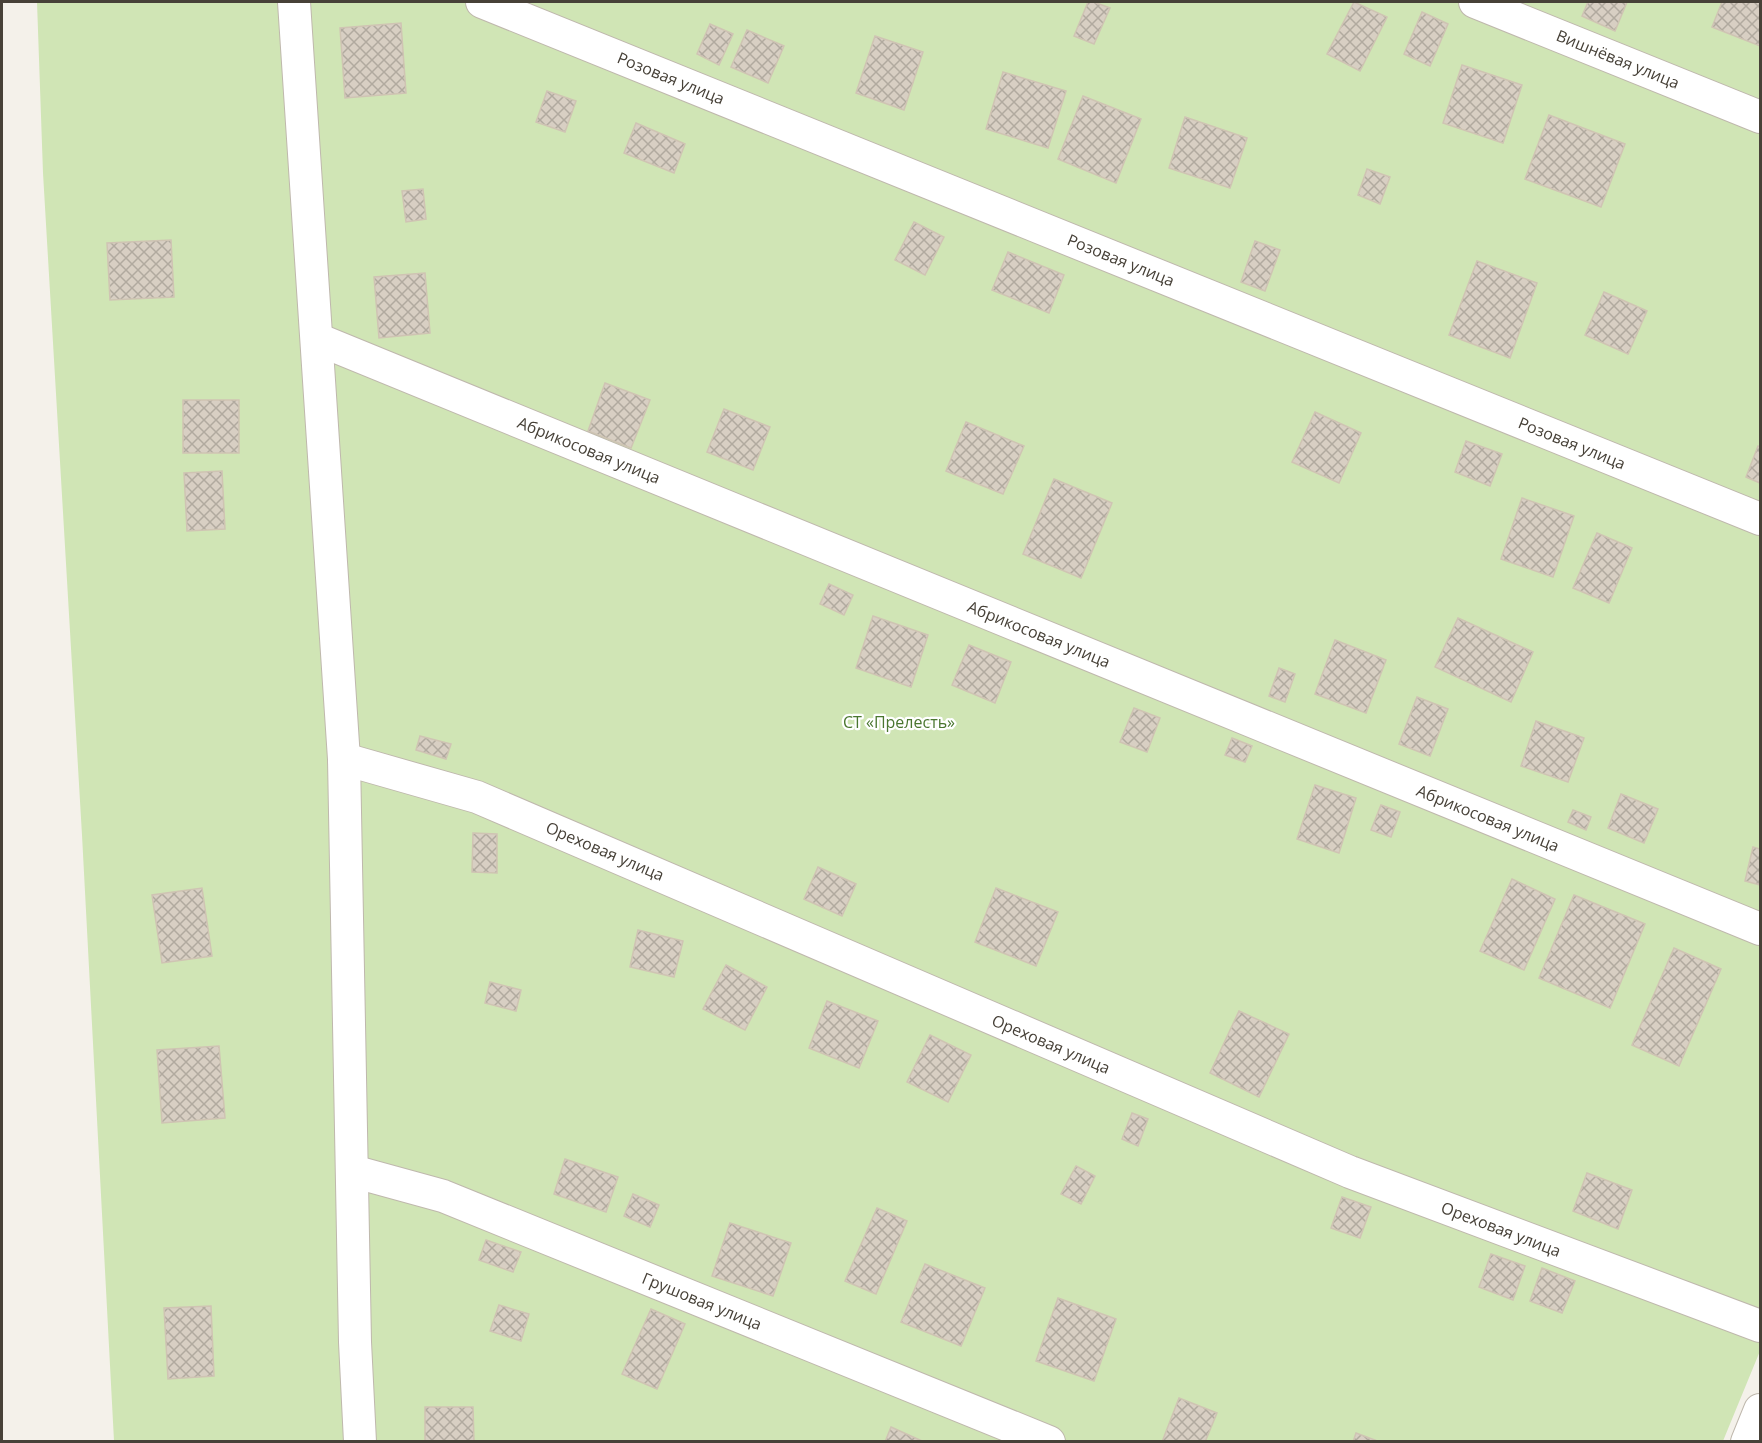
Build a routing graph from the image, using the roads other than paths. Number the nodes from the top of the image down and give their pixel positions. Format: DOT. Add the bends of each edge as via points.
graph roads {
  1 [pos="294,2"];
  2 [pos="482,2"];
  3 [pos="1475,2"];
  4 [pos="1761,117"];
  5 [pos="317,339"];
  6 [pos="1761,519"];
  7 [pos="344,759"];
  8 [pos="1761,929"];
  9 [pos="352,1172"];
  10 [pos="1761,1326"];
  11 [pos="1761,1410"];
  12 [pos="360,1442"];
  13 [pos="1049,1442"];
  14 [pos="1748,1442"];
  1 -- 5 [label="street"];
  2 -- 6 [label="street, Розовая улица"];
  3 -- 4 [label="street, Вишнёвая улица"];
  5 -- 7 [label="street"];
  5 -- 8 [label="street, Абрикосовая улица"];
  7 -- 9 [label="street"];
  7 -- 10 [label="street, Ореховая улица" via="477,797 1350,1172"];
  9 -- 12 [label="street"];
  9 -- 13 [label="street, Грушовая улица" via="443,1196"];
  11 -- 14 [label="street"];
}
